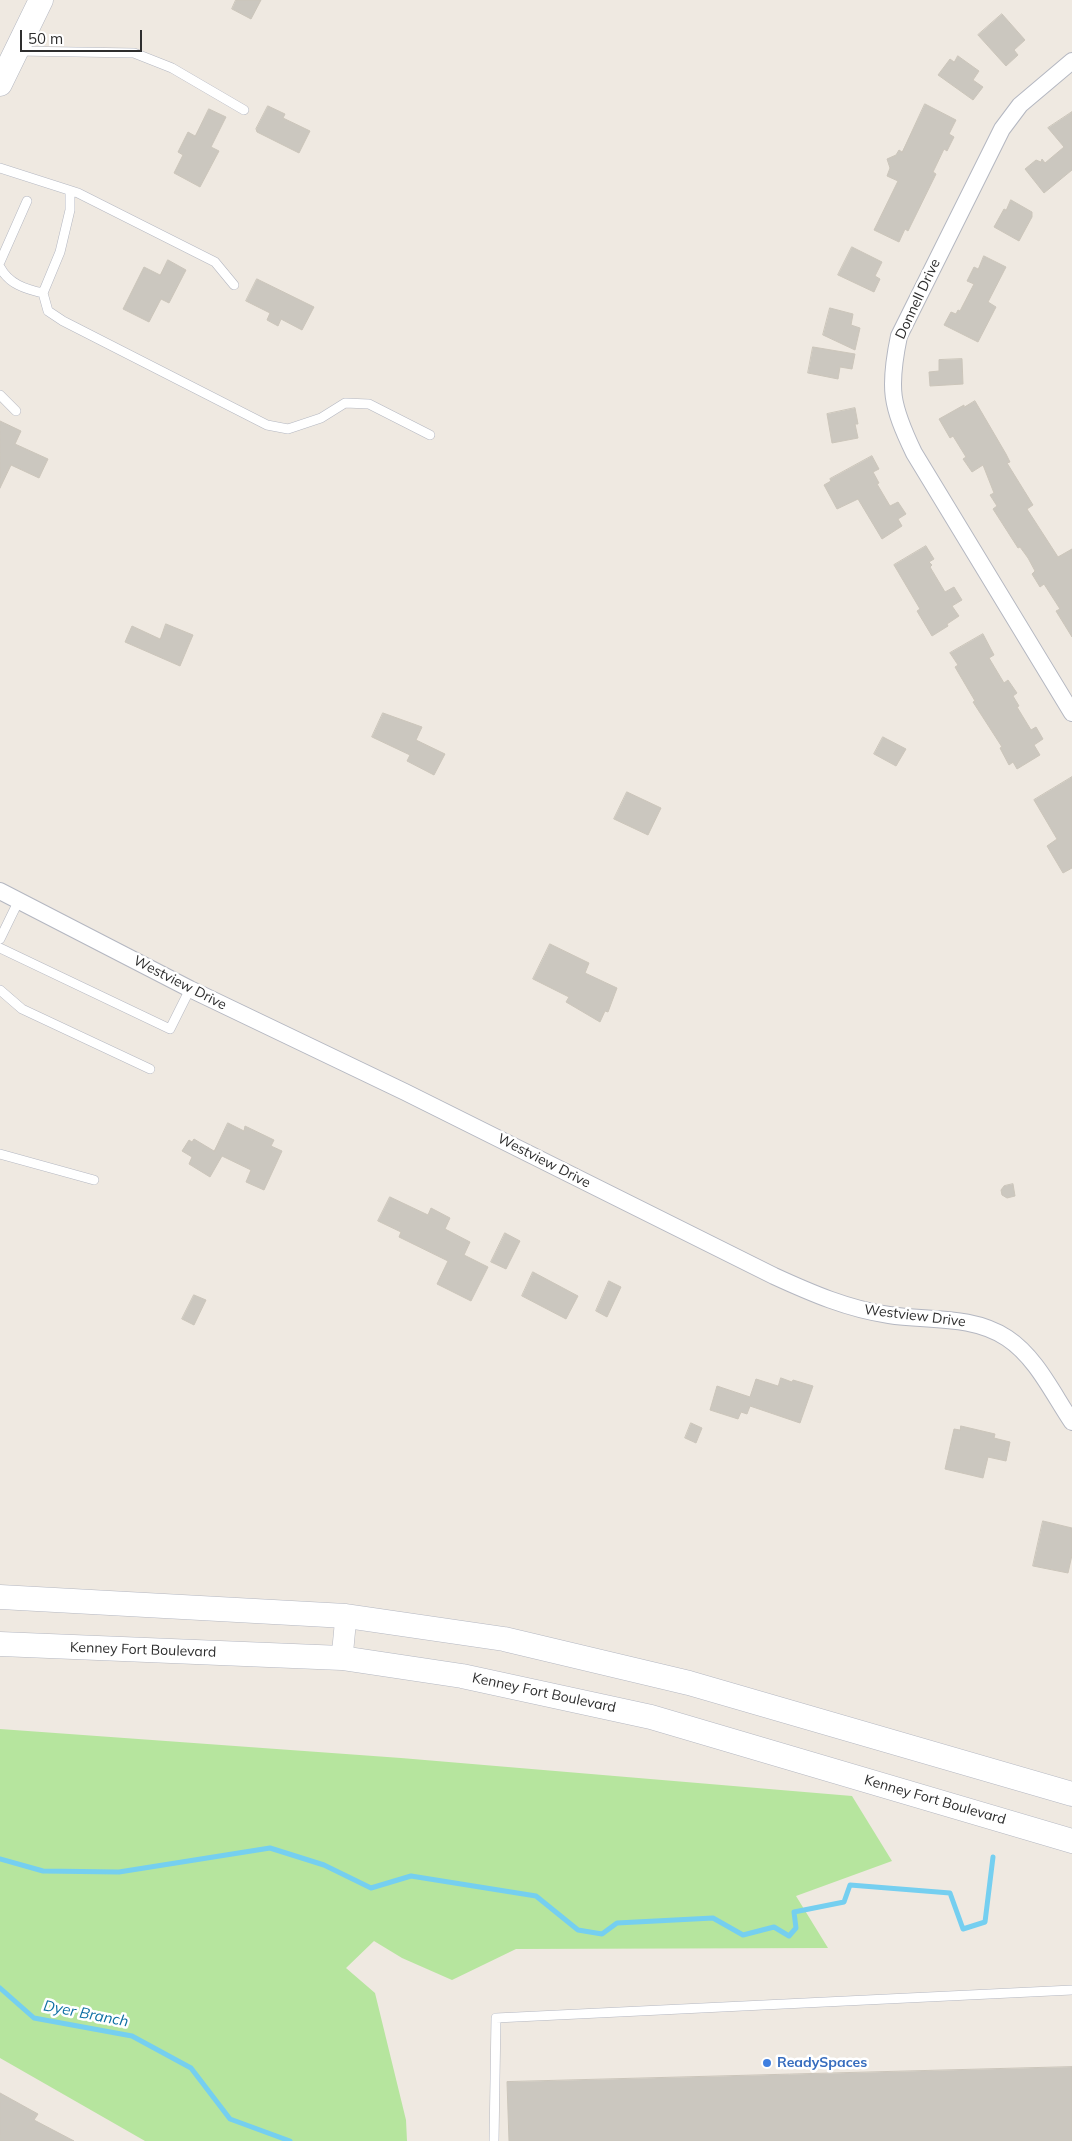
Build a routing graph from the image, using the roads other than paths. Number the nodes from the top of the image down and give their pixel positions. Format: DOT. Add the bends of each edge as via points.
graph roads {
  1 [pos="41,0"];
  2 [pos="16,51"];
  3 [pos="1072,61"];
  4 [pos="0,84"];
  5 [pos="244,110"];
  6 [pos="0,168"];
  7 [pos="70,191"];
  8 [pos="27,201"];
  9 [pos="0,262"];
  10 [pos="0,267"];
  11 [pos="234,285"];
  12 [pos="43,293"];
  13 [pos="0,395"];
  14 [pos="16,411"];
  15 [pos="430,435"];
  16 [pos="1072,713"];
  17 [pos="0,891"];
  18 [pos="19,900"];
  19 [pos="0,939"];
  20 [pos="0,948"];
  21 [pos="190,989"];
  22 [pos="0,990"];
  23 [pos="150,1069"];
  24 [pos="0,1154"];
  25 [pos="94,1180"];
  26 [pos="1072,1422"];
  27 [pos="0,1597"];
  28 [pos="346,1616"];
  29 [pos="0,1644"];
  30 [pos="342,1658"];
  31 [pos="1072,1794"];
  32 [pos="1072,1840"];
  33 [pos="1072,1990"];
  34 [pos="494,2141"];
  1 -- 2 [label="main road"];
  2 -- 4 [label="main road"];
  2 -- 5 [label="lane" via="134,54 172,68"];
  3 -- 16 [label="street, Donnell Drive" via="1020,105 1002,129 899,336 892,368 892,396 914,454"];
  6 -- 7 [label="lane"];
  7 -- 11 [label="lane" via="216,262"];
  7 -- 12 [label="lane" via="70,210 60,252"];
  8 -- 9 [label="lane"];
  10 -- 12 [label="lane" via="5,276 24,288"];
  12 -- 15 [label="lane" via="48,310 63,321 267,425 288,429 321,418 345,403 370,404"];
  13 -- 14 [label="lane"];
  17 -- 18 [label="street, Westview Drive"];
  18 -- 19 [label="lane"];
  18 -- 21 [label="street, Westview Drive"];
  20 -- 21 [label="lane" via="170,1029"];
  21 -- 26 [label="street, Westview Drive" via="819,1296 890,1315 962,1322 994,1330 1008,1338 1034,1364"];
  22 -- 23 [label="lane" via="22,1009"];
  24 -- 25 [label="lane"];
  27 -- 28 [label="main road"];
  28 -- 30 [label="street"];
  28 -- 31 [label="main road" via="504,1639 689,1683"];
  29 -- 30 [label="main road, Kenney Fort Boulevard"];
  30 -- 32 [label="main road, Kenney Fort Boulevard" via="462,1676 651,1717"];
  33 -- 34 [label="lane" via="496,2018"];
}
